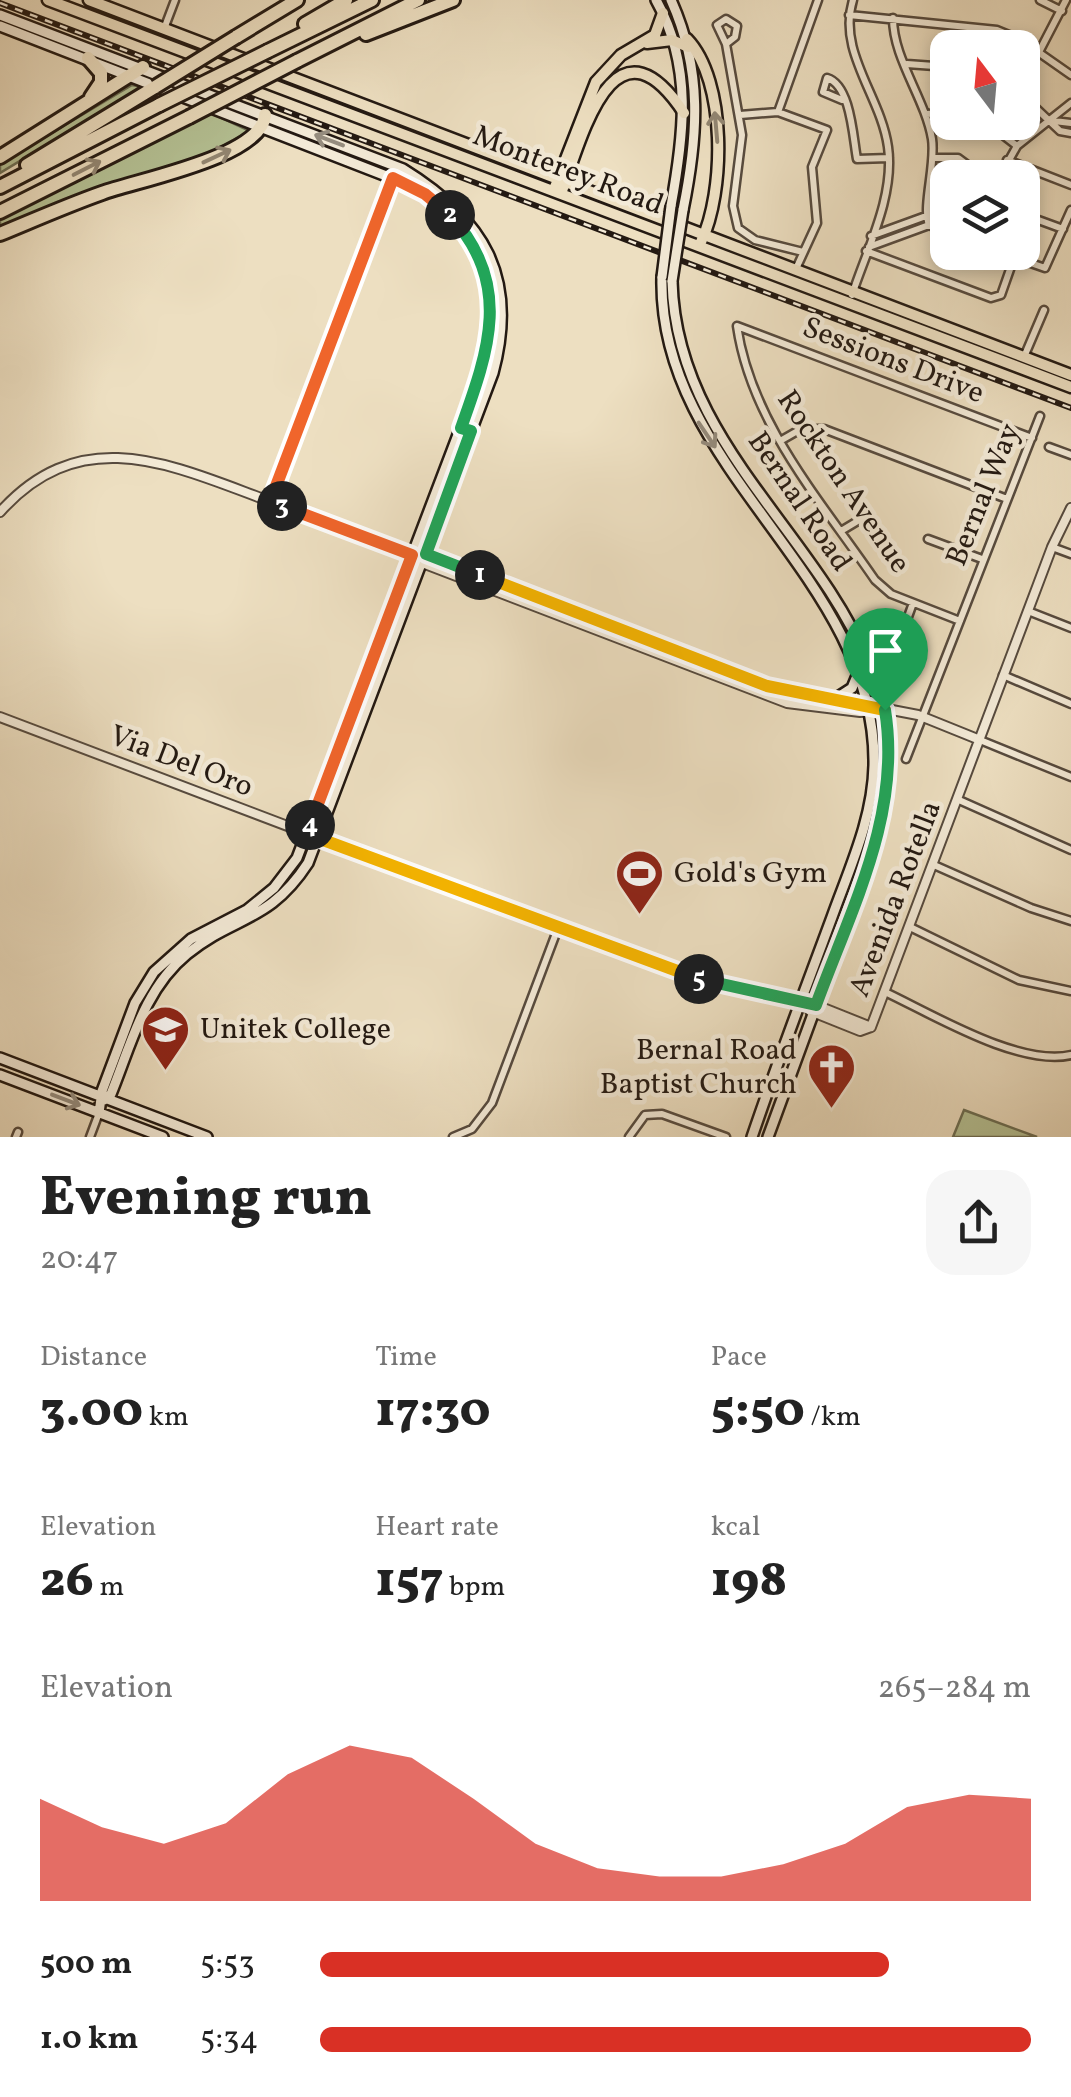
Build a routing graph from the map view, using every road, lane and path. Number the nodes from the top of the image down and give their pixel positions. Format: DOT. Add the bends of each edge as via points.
graph roads {
  1 [pos="48,0"];
  2 [pos="89,0"];
  3 [pos="175,0"];
  4 [pos="297,0"];
  5 [pos="346,0"];
  6 [pos="372,0"];
  7 [pos="418,0"];
  8 [pos="453,0"];
  9 [pos="656,0"];
  10 [pos="672,0"];
  11 [pos="818,0"];
  12 [pos="854,0"];
  13 [pos="1040,0"];
  14 [pos="1066,0"];
  15 [pos="1062,11"];
  16 [pos="663,13"];
  17 [pos="0,15"];
  18 [pos="849,15"];
  19 [pos="893,18"];
  20 [pos="0,26"];
  21 [pos="992,30"];
  22 [pos="163,31"];
  23 [pos="298,35"];
  24 [pos="672,40"];
  25 [pos="330,44"];
  26 [pos="688,44"];
  27 [pos="726,44"];
  28 [pos="642,45"];
  29 [pos="1040,50"];
  30 [pos="1040,53"];
  31 [pos="88,58"];
  32 [pos="907,64"];
  33 [pos="930,66"];
  34 [pos="142,68"];
  35 [pos="1071,75"];
  36 [pos="131,77"];
  37 [pos="842,100"];
  38 [pos="1071,103"];
  39 [pos="77,109"];
  40 [pos="1040,109"];
  41 [pos="778,112"];
  42 [pos="684,114"];
  43 [pos="926,114"];
  44 [pos="930,114"];
  45 [pos="740,115"];
  46 [pos="265,121"];
  47 [pos="1054,121"];
  48 [pos="1071,123"];
  49 [pos="1071,133"];
  50 [pos="1009,140"];
  51 [pos="1017,146"];
  52 [pos="0,157"];
  53 [pos="889,158"];
  54 [pos="934,158"];
  55 [pos="961,160"];
  56 [pos="1007,160"];
  57 [pos="569,161"];
  58 [pos="536,173"];
  59 [pos="1040,173"];
  60 [pos="21,176"];
  61 [pos="393,178"];
  62 [pos="418,179"];
  63 [pos="1071,185"];
  64 [pos="0,187"];
  65 [pos="559,188"];
  66 [pos="584,192"];
  67 [pos="1071,210"];
  68 [pos="0,212"];
  69 [pos="927,217"];
  70 [pos="930,219"];
  71 [pos="710,220"];
  72 [pos="1040,221"];
  73 [pos="1064,230"];
  74 [pos="0,234"];
  75 [pos="871,236"];
  76 [pos="701,243"];
  77 [pos="726,246"];
  78 [pos="867,249"];
  79 [pos="802,252"];
  80 [pos="1040,266"];
  81 [pos="1010,270"];
  82 [pos="795,272"];
  83 [pos="667,279"];
  84 [pos="850,299"];
  85 [pos="1044,310"];
  86 [pos="737,326"];
  87 [pos="1023,358"];
  88 [pos="1071,375"];
  89 [pos="1071,387"];
  90 [pos="1040,416"];
  91 [pos="466,429"];
  92 [pos="1032,438"];
  93 [pos="780,441"];
  94 [pos="1049,447"];
  95 [pos="1071,455"];
  96 [pos="1007,499"];
  97 [pos="270,502"];
  98 [pos="1071,508"];
  99 [pos="0,512"];
  100 [pos="861,519"];
  101 [pos="842,532"];
  102 [pos="928,539"];
  103 [pos="1052,547"];
  104 [pos="426,554"];
  105 [pos="1071,554"];
  106 [pos="412,555"];
  107 [pos="982,560"];
  108 [pos="422,566"];
  109 [pos="913,603"];
  110 [pos="1028,611"];
  111 [pos="960,620"];
  112 [pos="905,625"];
  113 [pos="1071,628"];
  114 [pos="709,663"];
  115 [pos="859,670"];
  116 [pos="702,672"];
  117 [pos="1004,675"];
  118 [pos="362,692"];
  119 [pos="834,699"];
  120 [pos="371,700"];
  121 [pos="1071,704"];
  122 [pos="869,708"];
  123 [pos="885,710"];
  124 [pos="0,717"];
  125 [pos="924,717"];
  126 [pos="980,740"];
  127 [pos="906,760"];
  128 [pos="1071,777"];
  129 [pos="958,800"];
  130 [pos="307,834"];
  131 [pos="319,838"];
  132 [pos="858,850"];
  133 [pos="1071,850"];
  134 [pos="934,865"];
  135 [pos="866,871"];
  136 [pos="1071,921"];
  137 [pos="910,927"];
  138 [pos="558,928"];
  139 [pos="1071,990"];
  140 [pos="885,992"];
  141 [pos="800,1003"];
  142 [pos="814,1009"];
  143 [pos="871,1027"];
  144 [pos="1071,1055"];
  145 [pos="0,1058"];
  146 [pos="0,1075"];
  147 [pos="112,1080"];
  148 [pos="77,1090"];
  149 [pos="104,1100"];
  150 [pos="128,1110"];
  151 [pos="99,1112"];
  152 [pos="90,1137"];
  153 [pos="163,1137"];
  154 [pos="207,1137"];
  155 [pos="453,1137"];
  156 [pos="629,1137"];
  157 [pos="726,1137"];
  158 [pos="752,1137"];
  159 [pos="768,1137"];
  1 -- 65 [label="main road, Monterey Road"];
  2 -- 22 [label="main road, Monterey Road"];
  3 -- 22 [label="street"];
  4 -- 60 [label="highway, bridge" via="27,164"];
  5 -- 23 [label="highway"];
  6 -- 23 [label="highway"];
  7 -- 25 [label="highway"];
  8 -- 25 [label="highway"];
  9 -- 16 [label="main road, Bernal Road"];
  10 -- 26 [label="main road, Bernal Road"];
  11 -- 41 [label="street"];
  12 -- 18 [label="street"];
  13 -- 15 [label="street"];
  14 -- 15 [label="street"];
  15 -- 29 [label="street"];
  16 -- 24 [label="main road, Bernal Road"];
  16 -- 28 [label="main road" via="658,31"];
  17 -- 34 [label="main road"];
  18 -- 19 [label="street"];
  18 -- 53 [label="street" via="849,36"];
  19 -- 21 [label="street"];
  19 -- 32 [label="street"];
  20 -- 31 [label="main road"];
  22 -- 58 [label="main road, Monterey Road"];
  23 -- 60 [label="highway, bridge"];
  24 -- 26 [label="main road"];
  24 -- 28 [label="main road"];
  24 -- 42 [label="main road, Bernal Road"];
  68 -- 25 [label="highway, one-way, bridge"];
  71 -- 26 [label="main road, one-way" via="715,116 706,75"];
  26 -- 83 [label="main road, Bernal Road, bridge" via="697,136"];
  27 -- 45 [label="street"];
  28 -- 57 [label="main road" via="614,61 596,82"];
  30 -- 35 [label="street"];
  31 -- 36 [label="main road"];
  31 -- 39 [label="highway" via="101,82"];
  32 -- 33 [label="street"];
  32 -- 43 [label="street"];
  34 -- 36 [label="highway"];
  34 -- 46 [label="main road"];
  36 -- 39 [label="highway"];
  36 -- 46 [label="main road"];
  37 -- 53 [label="street" via="857,159"];
  38 -- 47 [label="street"];
  39 -- 52 [label="highway"];
  40 -- 47 [label="street"];
  41 -- 45 [label="street"];
  41 -- 79 [label="street" via="827,130 812,168 818,223"];
  42 -- 57 [label="main road" via="654,78 617,78 600,92"];
  42 -- 83 [label="main road, Bernal Road, bridge"];
  43 -- 44 [label="street"];
  43 -- 54 [label="street"];
  45 -- 79 [label="street" via="733,206 738,228"];
  46 -- 61 [label="main road"];
  62 -- 46 [label="main road, one-way"];
  74 -- 46 [label="highway, one-way" via="204,162"];
  47 -- 48 [label="street"];
  47 -- 49 [label="street"];
  47 -- 51 [label="street"];
  50 -- 51 [label="street"];
  51 -- 56 [label="street"];
  53 -- 75 [label="street"];
  54 -- 55 [label="street"];
  54 -- 69 [label="street"];
  57 -- 58 [label="main road"];
  57 -- 65 [label="main road"];
  57 -- 66 [label="main road"];
  58 -- 65 [label="main road, Monterey Road"];
  59 -- 63 [label="street"];
  60 -- 64 [label="highway"];
  61 -- 62 [label="main road"];
  61 -- 91 [label="main road" via="425,194 458,224 486,282 490,336"];
  61 -- 97 [label="street"];
  62 -- 91 [label="main road" via="456,205 471,225 499,290 499,349"];
  65 -- 66 [label="main road, Monterey Road"];
  65 -- 76 [label="main road, Monterey Road"];
  66 -- 76 [label="main road, Monterey Road"];
  67 -- 73 [label="street"];
  69 -- 70 [label="street"];
  69 -- 75 [label="street"];
  69 -- 78 [label="street"];
  71 -- 76 [label="main road"];
  71 -- 77 [label="main road"];
  72 -- 73 [label="street"];
  73 -- 80 [label="street" via="1045,268"];
  75 -- 78 [label="street"];
  76 -- 77 [label="main road, Monterey Road"];
  76 -- 84 [label="main road, Monterey Road"];
  77 -- 82 [label="main road, Monterey Road"];
  78 -- 81 [label="street" via="994,298"];
  78 -- 84 [label="street"];
  79 -- 82 [label="street"];
  82 -- 84 [label="main road, Monterey Road"];
  83 -- 115 [label="main road, Bernal Road, one-way" via="665,335 688,403 835,622"];
  83 -- 123 [label="main road, Bernal Road" via="696,391 857,632"];
  84 -- 87 [label="main road, Monterey Road"];
  84 -- 89 [label="main road, Monterey Road"];
  85 -- 87 [label="street"];
  86 -- 92 [label="street, Sessions Drive"];
  86 -- 93 [label="street, Rockton Avenue" via="750,383"];
  87 -- 88 [label="main road, Monterey Road"];
  90 -- 92 [label="street, Bernal Way"];
  91 -- 104 [label="main road"];
  91 -- 106 [label="main road"];
  92 -- 96 [label="street, Bernal Way"];
  93 -- 96 [label="street" via="801,429 824,429"];
  93 -- 101 [label="street, Rockton Avenue"];
  94 -- 95 [label="street"];
  96 -- 107 [label="street, Bernal Way"];
  97 -- 99 [label="street" via="164,462 114,456 58,470"];
  97 -- 106 [label="street"];
  98 -- 103 [label="street, Avenida Rotella"];
  100 -- 101 [label="street"];
  101 -- 109 [label="street, Rockton Avenue" via="882,588"];
  102 -- 107 [label="street"];
  103 -- 105 [label="street"];
  103 -- 110 [label="street, Avenida Rotella"];
  104 -- 106 [label="street"];
  104 -- 108 [label="main road"];
  104 -- 114 [label="street"];
  106 -- 108 [label="street"];
  106 -- 118 [label="main road"];
  107 -- 111 [label="street, Bernal Way"];
  108 -- 116 [label="street"];
  108 -- 120 [label="main road"];
  109 -- 111 [label="street, Rockton Avenue"];
  109 -- 112 [label="street"];
  110 -- 113 [label="street"];
  110 -- 117 [label="street, Avenida Rotella"];
  111 -- 125 [label="street, Bernal Way"];
  114 -- 116 [label="street"];
  114 -- 119 [label="street" via="790,693"];
  115 -- 119 [label="main road" via="852,688"];
  115 -- 122 [label="main road, Bernal Road"];
  116 -- 122 [label="street" via="787,703"];
  117 -- 121 [label="street"];
  117 -- 126 [label="street, Avenida Rotella"];
  118 -- 120 [label="main road"];
  118 -- 130 [label="main road"];
  119 -- 122 [label="street"];
  120 -- 131 [label="main road"];
  122 -- 123 [label="street"];
  122 -- 132 [label="main road, Bernal Road" via="873,784"];
  123 -- 125 [label="street"];
  123 -- 135 [label="main road, Bernal Road" via="887,797"];
  124 -- 130 [label="street, Via Del Oro"];
  125 -- 126 [label="street"];
  125 -- 127 [label="street, Bernal Way"];
  126 -- 128 [label="street"];
  126 -- 129 [label="street, Avenida Rotella"];
  129 -- 133 [label="street"];
  129 -- 134 [label="street, Avenida Rotella"];
  130 -- 131 [label="street, Via Del Oro"];
  130 -- 147 [label="main road" via="274,888 192,938 154,972 135,1004"];
  131 -- 138 [label="street, Via Del Oro"];
  131 -- 147 [label="main road" via="282,897 204,942 162,979"];
  132 -- 135 [label="main road"];
  132 -- 141 [label="main road, Bernal Road"];
  134 -- 136 [label="street"];
  134 -- 137 [label="street, Avenida Rotella"];
  135 -- 142 [label="main road, Bernal Road"];
  137 -- 139 [label="street" via="1019,980"];
  137 -- 140 [label="street, Avenida Rotella"];
  138 -- 141 [label="street, Via Del Oro" via="688,977"];
  138 -- 155 [label="street" via="492,1104 472,1129"];
  140 -- 143 [label="street, Avenida Rotella"];
  140 -- 144 [label="street" via="997,1044"];
  141 -- 142 [label="street, Via Del Oro"];
  141 -- 158 [label="main road, Bernal Road"];
  142 -- 143 [label="street, Via Del Oro"];
  142 -- 159 [label="main road, Bernal Road"];
  145 -- 148 [label="main road"];
  146 -- 151 [label="main road, one-way"];
  147 -- 148 [label="main road"];
  147 -- 149 [label="main road"];
  147 -- 150 [label="main road"];
  148 -- 149 [label="main road"];
  149 -- 150 [label="main road"];
  149 -- 151 [label="main road"];
  150 -- 154 [label="main road"];
  151 -- 152 [label="street"];
  151 -- 153 [label="main road"];
  156 -- 157 [label="street" via="645,1115 662,1114"];
}
